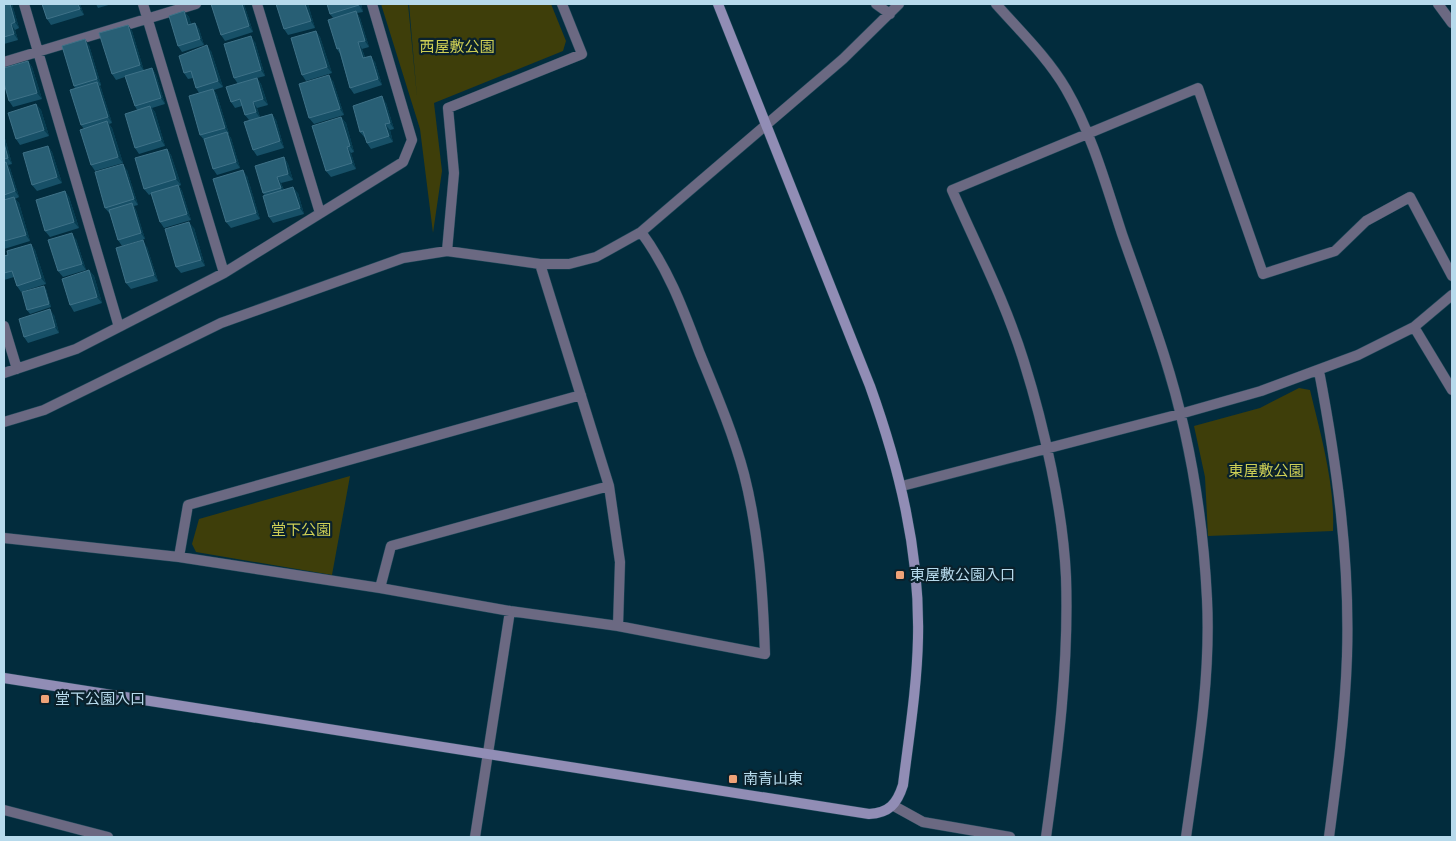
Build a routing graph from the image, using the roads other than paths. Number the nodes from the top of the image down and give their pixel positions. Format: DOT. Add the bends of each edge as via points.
graph roads {
  1 [pos="24,4"];
  2 [pos="143,4"];
  3 [pos="196,4"];
  4 [pos="257,4"];
  5 [pos="372,4"];
  6 [pos="562,4"];
  7 [pos="718,4"];
  8 [pos="876,4"];
  9 [pos="899,4"];
  10 [pos="996,4"];
  11 [pos="1438,4"];
  12 [pos="890,14"];
  13 [pos="147,18"];
  14 [pos="1452,22"];
  15 [pos="38,52"];
  16 [pos="4,62"];
  17 [pos="766,123"];
  18 [pos="1088,133"];
  19 [pos="320,213"];
  20 [pos="641,232"];
  21 [pos="447,250"];
  22 [pos="540,264"];
  23 [pos="224,273"];
  24 [pos="1452,276"];
  25 [pos="1452,295"];
  26 [pos="4,326"];
  27 [pos="118,327"];
  28 [pos="1414,327"];
  29 [pos="16,369"];
  30 [pos="1319,371"];
  31 [pos="4,374"];
  32 [pos="1452,390"];
  33 [pos="581,395"];
  34 [pos="1180,414"];
  35 [pos="4,422"];
  36 [pos="1046,448"];
  37 [pos="610,486"];
  38 [pos="902,486"];
  39 [pos="4,538"];
  40 [pos="179,557"];
  41 [pos="380,588"];
  42 [pos="510,610"];
  43 [pos="618,626"];
  44 [pos="4,678"];
  45 [pos="487,755"];
  46 [pos="894,806"];
  47 [pos="4,810"];
  48 [pos="108,837"];
  49 [pos="475,837"];
  50 [pos="1010,837"];
  51 [pos="1046,837"];
  52 [pos="1186,837"];
  53 [pos="1330,837"];
  1 -- 15 [label="street"];
  2 -- 13 [label="street"];
  3 -- 13 [label="street"];
  4 -- 19 [label="street"];
  5 -- 19 [label="street" via="412,140 403,162"];
  6 -- 21 [label="street" via="582,54 448,108 454,173"];
  7 -- 17 [label="street"];
  8 -- 12 [label="street"];
  9 -- 12 [label="street"];
  10 -- 18 [label="street" via="1066,89"];
  11 -- 14 [label="street"];
  12 -- 17 [label="street" via="843,59"];
  13 -- 15 [label="street"];
  13 -- 23 [label="street"];
  15 -- 16 [label="street"];
  15 -- 27 [label="street"];
  17 -- 20 [label="street"];
  17 -- 38 [label="street" via="870,386"];
  18 -- 24 [label="street" via="1198,88 1263,274 1335,251 1366,221 1410,198"];
  18 -- 34 [label="street" via="1165,357"];
  18 -- 36 [label="street" via="952,190 1024,361"];
  19 -- 23 [label="street"];
  20 -- 22 [label="street" via="596,256 569,264"];
  20 -- 43 [label="street" via="672,281 744,474 761,569 765,654"];
  21 -- 22 [label="street"];
  21 -- 35 [label="street" via="403,258 230,319 44,410"];
  22 -- 33 [label="street"];
  23 -- 27 [label="street"];
  25 -- 28 [label="street"];
  26 -- 29 [label="street"];
  27 -- 29 [label="street" via="76,349"];
  28 -- 30 [label="street"];
  28 -- 32 [label="street"];
  29 -- 31 [label="street"];
  30 -- 34 [label="street"];
  30 -- 53 [label="street" via="1339,488 1347,602 1343,722"];
  33 -- 37 [label="street"];
  33 -- 40 [label="street" via="188,505"];
  34 -- 36 [label="street"];
  34 -- 52 [label="street" via="1193,474 1207,600 1201,732"];
  36 -- 38 [label="street"];
  36 -- 51 [label="street" via="1059,512 1066,576 1061,732"];
  37 -- 41 [label="street" via="391,546"];
  37 -- 43 [label="street" via="620,562"];
  38 -- 46 [label="street" via="917,584 918,638 903,785"];
  39 -- 40 [label="street"];
  40 -- 41 [label="street"];
  41 -- 42 [label="street"];
  42 -- 43 [label="street"];
  42 -- 45 [label="street"];
  44 -- 45 [label="street"];
  45 -- 46 [label="street" via="869,814 882,813"];
  45 -- 49 [label="street"];
  46 -- 50 [label="street" via="923,822"];
  47 -- 48 [label="street"];
}
